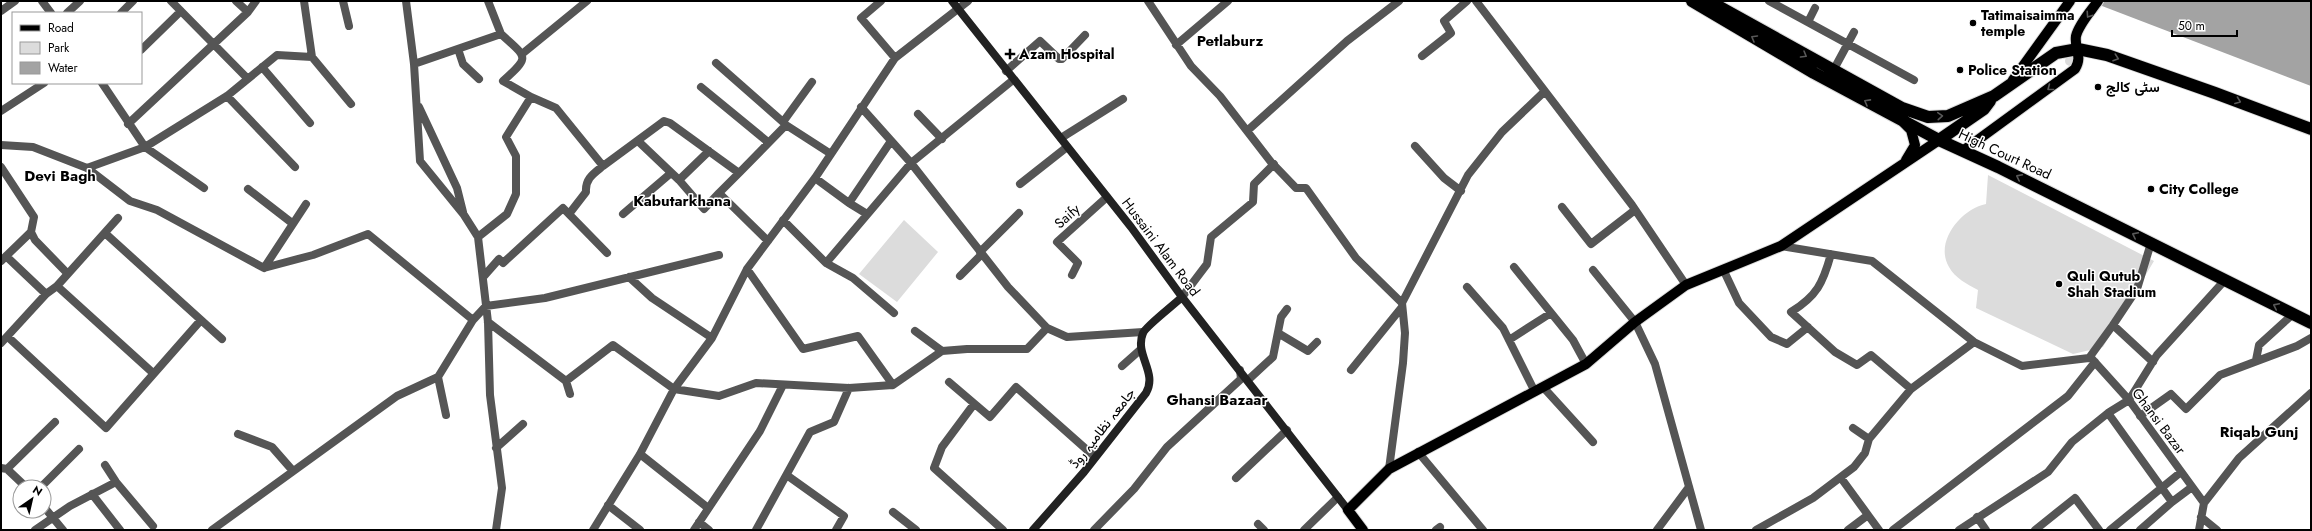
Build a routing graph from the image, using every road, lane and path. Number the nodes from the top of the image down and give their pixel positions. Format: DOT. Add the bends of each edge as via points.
graph roads {
  1 [pos="15,1"];
  2 [pos="42,1"];
  3 [pos="80,1"];
  4 [pos="133,1"];
  5 [pos="236,1"];
  6 [pos="256,1"];
  7 [pos="305,1"];
  8 [pos="343,1"];
  9 [pos="406,1"];
  10 [pos="488,1"];
  11 [pos="587,1"];
  12 [pos="881,1"];
  13 [pos="952,1"];
  14 [pos="968,1"];
  15 [pos="1148,1"];
  16 [pos="1228,1"];
  17 [pos="1399,1"];
  18 [pos="1467,1"];
  19 [pos="1476,1"];
  20 [pos="1692,1"];
  21 [pos="1710,1"];
  22 [pos="1769,1"];
  23 [pos="2070,1"];
  24 [pos="2098,1"];
  25 [pos="177,5"];
  26 [pos="958,8"];
  27 [pos="1815,8"];
  28 [pos="2,10"];
  29 [pos="50,12"];
  30 [pos="68,12"];
  31 [pos="122,12"];
  32 [pos="248,12"];
  33 [pos="1808,22"];
  34 [pos="349,26"];
  35 [pos="1854,32"];
  36 [pos="501,34"];
  37 [pos="1085,35"];
  38 [pos="213,42"];
  39 [pos="1176,44"];
  40 [pos="1848,44"];
  41 [pos="142,49"];
  42 [pos="458,49"];
  43 [pos="2078,49"];
  44 [pos="522,54"];
  45 [pos="1422,56"];
  46 [pos="312,57"];
  47 [pos="895,58"];
  48 [pos="716,63"];
  49 [pos="414,64"];
  50 [pos="262,67"];
  51 [pos="1006,71"];
  52 [pos="1833,71"];
  53 [pos="248,78"];
  54 [pos="479,79"];
  55 [pos="1013,80"];
  56 [pos="1914,80"];
  57 [pos="812,82"];
  58 [pos="42,84"];
  59 [pos="104,84"];
  60 [pos="701,88"];
  61 [pos="1544,92"];
  62 [pos="1999,93"];
  63 [pos="227,96"];
  64 [pos="531,97"];
  65 [pos="1123,99"];
  66 [pos="351,104"];
  67 [pos="417,104"];
  68 [pos="862,107"];
  69 [pos="1,111"];
  70 [pos="918,114"];
  71 [pos="1901,121"];
  72 [pos="310,123"];
  73 [pos="784,123"];
  74 [pos="128,124"];
  75 [pos="2311,129"];
  76 [pos="1247,131"];
  77 [pos="1061,138"];
  78 [pos="942,139"];
  79 [pos="1939,140"];
  80 [pos="638,141"];
  81 [pos="891,141"];
  82 [pos="768,142"];
  83 [pos="1,145"];
  84 [pos="1415,146"];
  85 [pos="145,147"];
  86 [pos="1067,147"];
  87 [pos="1964,150"];
  88 [pos="709,151"];
  89 [pos="831,154"];
  90 [pos="911,163"];
  91 [pos="1274,164"];
  92 [pos="603,166"];
  93 [pos="1901,166"];
  94 [pos="1,167"];
  95 [pos="87,168"];
  96 [pos="295,168"];
  97 [pos="671,173"];
  98 [pos="739,173"];
  99 [pos="815,178"];
  100 [pos="679,180"];
  101 [pos="1020,184"];
  102 [pos="204,188"];
  103 [pos="248,189"];
  104 [pos="1461,191"];
  105 [pos="719,193"];
  106 [pos="1107,197"];
  107 [pos="849,203"];
  108 [pos="306,204"];
  109 [pos="1562,207"];
  110 [pos="1635,210"];
  111 [pos="1019,213"];
  112 [pos="464,214"];
  113 [pos="568,214"];
  114 [pos="623,214"];
  115 [pos="867,214"];
  116 [pos="118,218"];
  117 [pos="783,220"];
  118 [pos="292,223"];
  119 [pos="31,232"];
  120 [pos="106,234"];
  121 [pos="478,237"];
  122 [pos="768,241"];
  123 [pos="2151,243"];
  124 [pos="1781,246"];
  125 [pos="607,253"];
  126 [pos="981,253"];
  127 [pos="1831,254"];
  128 [pos="719,255"];
  129 [pos="3,258"];
  130 [pos="826,263"];
  131 [pos="1514,267"];
  132 [pos="264,268"];
  133 [pos="747,269"];
  134 [pos="1723,269"];
  135 [pos="1593,270"];
  136 [pos="67,273"];
  137 [pos="1072,275"];
  138 [pos="484,276"];
  139 [pos="960,276"];
  140 [pos="629,277"];
  141 [pos="2225,280"];
  142 [pos="1686,285"];
  143 [pos="57,286"];
  144 [pos="1467,287"];
  145 [pos="46,294"];
  146 [pos="1182,297"];
  147 [pos="1402,305"];
  148 [pos="486,306"];
  149 [pos="1287,309"];
  150 [pos="894,313"];
  151 [pos="1551,313"];
  152 [pos="2293,314"];
  153 [pos="200,320"];
  154 [pos="473,320"];
  155 [pos="488,322"];
  156 [pos="1635,322"];
  157 [pos="2311,323"];
  158 [pos="2113,325"];
  159 [pos="1808,327"];
  160 [pos="1047,328"];
  161 [pos="915,331"];
  162 [pos="1143,332"];
  163 [pos="1278,333"];
  164 [pos="8,337"];
  165 [pos="712,338"];
  166 [pos="2311,338"];
  167 [pos="222,340"];
  168 [pos="1509,340"];
  169 [pos="1317,342"];
  170 [pos="1974,342"];
  171 [pos="1,343"];
  172 [pos="1140,350"];
  173 [pos="942,352"];
  174 [pos="2092,360"];
  175 [pos="2256,360"];
  176 [pos="2153,362"];
  177 [pos="1586,364"];
  178 [pos="1122,366"];
  179 [pos="1240,369"];
  180 [pos="1351,370"];
  181 [pos="153,373"];
  182 [pos="438,376"];
  183 [pos="1248,380"];
  184 [pos="566,381"];
  185 [pos="949,382"];
  186 [pos="783,385"];
  187 [pos="893,385"];
  188 [pos="849,388"];
  189 [pos="674,389"];
  190 [pos="1911,389"];
  191 [pos="1539,390"];
  192 [pos="2311,393"];
  193 [pos="570,394"];
  194 [pos="2129,400"];
  195 [pos="974,404"];
  196 [pos="2108,413"];
  197 [pos="446,415"];
  198 [pos="2140,416"];
  199 [pos="55,422"];
  200 [pos="523,424"];
  201 [pos="1853,428"];
  202 [pos="1287,430"];
  203 [pos="238,434"];
  204 [pos="1869,439"];
  205 [pos="1592,442"];
  206 [pos="496,448"];
  207 [pos="79,449"];
  208 [pos="1418,452"];
  209 [pos="640,454"];
  210 [pos="1095,456"];
  211 [pos="106,465"];
  212 [pos="4,468"];
  213 [pos="1389,470"];
  214 [pos="293,471"];
  215 [pos="2181,472"];
  216 [pos="788,476"];
  217 [pos="1236,478"];
  218 [pos="1841,478"];
  219 [pos="17,479"];
  220 [pos="49,479"];
  221 [pos="116,482"];
  222 [pos="2162,486"];
  223 [pos="1689,487"];
  224 [pos="2192,487"];
  225 [pos="92,494"];
  226 [pos="1338,497"];
  227 [pos="2172,502"];
  228 [pos="2204,503"];
  229 [pos="608,505"];
  230 [pos="708,508"];
  231 [pos="1348,510"];
  232 [pos="893,512"];
  233 [pos="1868,515"];
  234 [pos="1977,517"];
  235 [pos="2201,517"];
  236 [pos="52,518"];
  237 [pos="51,519"];
  238 [pos="699,522"];
  239 [pos="153,526"];
  240 [pos="1769,527"];
  241 [pos="1035,529"];
  242 [pos="35,530"];
  243 [pos="63,530"];
  244 [pos="120,530"];
  245 [pos="212,530"];
  246 [pos="496,530"];
  247 [pos="593,530"];
  248 [pos="640,530"];
  249 [pos="694,530"];
  250 [pos="709,530"];
  251 [pos="756,530"];
  252 [pos="836,530"];
  253 [pos="916,530"];
  254 [pos="1003,530"];
  255 [pos="1094,530"];
  256 [pos="1304,530"];
  257 [pos="1363,530"];
  258 [pos="1483,530"];
  259 [pos="1657,530"];
  260 [pos="1701,530"];
  261 [pos="1756,530"];
  262 [pos="1848,530"];
  263 [pos="1879,530"];
  264 [pos="1893,530"];
  265 [pos="1959,530"];
  266 [pos="1986,530"];
  267 [pos="2035,530"];
  268 [pos="2099,530"];
  269 [pos="2110,530"];
  270 [pos="2140,530"];
  271 [pos="2198,530"];
  272 [pos="2217,530"];
  1 -- 28 [label="street"];
  2 -- 29 [label="street"];
  3 -- 30 [label="street"];
  4 -- 31 [label="street"];
  5 -- 32 [label="street"];
  6 -- 32 [label="street"];
  7 -- 46 [label="street"];
  8 -- 34 [label="street"];
  9 -- 49 [label="street"];
  10 -- 36 [label="street"];
  11 -- 44 [label="street"];
  12 -- 47 [label="street" via="861,18"];
  13 -- 26 [label="main road, Hussaini Alam Road"];
  14 -- 26 [label="street"];
  15 -- 39 [label="street"];
  16 -- 39 [label="street"];
  17 -- 76 [label="street" via="1347,41"];
  18 -- 45 [label="street" via="1445,20 1451,33"];
  19 -- 61 [label="street"];
  71 -- 20 [label="highway, High Court Road, one-way"];
  21 -- 52 [label="highway, High Court Road, one-way"];
  22 -- 33 [label="street"];
  23 -- 62 [label="main road" via="2058,20"];
  24 -- 43 [label="main road, one-way" via="2079,28 2076,42"];
  25 -- 38 [label="street"];
  25 -- 41 [label="street"];
  26 -- 47 [label="street"];
  26 -- 51 [label="main road, Hussaini Alam Road"];
  27 -- 33 [label="street"];
  32 -- 38 [label="street"];
  33 -- 40 [label="street"];
  35 -- 40 [label="street"];
  36 -- 42 [label="street"];
  36 -- 44 [label="street"];
  37 -- 51 [label="street" via="1062,59 1040,41"];
  38 -- 53 [label="street"];
  38 -- 74 [label="street"];
  39 -- 76 [label="street" via="1191,66 1220,96"];
  40 -- 52 [label="street"];
  40 -- 56 [label="street"];
  42 -- 49 [label="street"];
  42 -- 54 [label="street" via="463,64"];
  43 -- 62 [label="highway, High Court Road" via="2056,53"];
  43 -- 75 [label="highway, High Court Road, one-way" via="2107,55 2216,92"];
  43 -- 87 [label="main road, one-way" via="2079,63 2075,69"];
  44 -- 64 [label="street" via="522,65 503,81"];
  46 -- 50 [label="street" via="277,55"];
  46 -- 66 [label="street"];
  47 -- 68 [label="street"];
  48 -- 73 [label="street"];
  49 -- 67 [label="street"];
  50 -- 53 [label="street"];
  50 -- 72 [label="street"];
  51 -- 55 [label="main road, Hussaini Alam Road"];
  52 -- 62 [label="highway, High Court Road, one-way" via="1902,108 1928,117 1948,116"];
  53 -- 63 [label="street"];
  55 -- 77 [label="main road, Hussaini Alam Road"];
  55 -- 78 [label="street"];
  57 -- 73 [label="street"];
  58 -- 69 [label="street"];
  59 -- 74 [label="street"];
  60 -- 82 [label="street"];
  61 -- 104 [label="street" via="1502,132 1468,175"];
  61 -- 110 [label="street"];
  62 -- 79 [label="highway" via="1984,109"];
  63 -- 85 [label="street"];
  63 -- 96 [label="street"];
  64 -- 92 [label="street" via="556,108"];
  64 -- 121 [label="street" via="506,137 516,156 516,194 506,214"];
  65 -- 77 [label="street"];
  67 -- 112 [label="street" via="457,188"];
  67 -- 112 [label="street" via="420,161"];
  68 -- 81 [label="street"];
  68 -- 89 [label="street"];
  70 -- 78 [label="street"];
  71 -- 79 [label="highway, High Court Road"];
  71 -- 93 [label="main road" via="1911,130 1915,145"];
  73 -- 82 [label="street"];
  73 -- 89 [label="street"];
  74 -- 85 [label="street"];
  76 -- 91 [label="street"];
  77 -- 86 [label="main road, Hussaini Alam Road"];
  78 -- 90 [label="street"];
  79 -- 87 [label="highway, High Court Road"];
  79 -- 93 [label="main road"];
  80 -- 88 [label="street" via="664,121"];
  80 -- 92 [label="street"];
  80 -- 97 [label="street"];
  81 -- 90 [label="street"];
  81 -- 107 [label="street"];
  82 -- 98 [label="street"];
  83 -- 95 [label="street" via="33,147"];
  84 -- 104 [label="street" via="1444,178"];
  85 -- 95 [label="street"];
  85 -- 102 [label="street"];
  86 -- 101 [label="street"];
  86 -- 106 [label="main road, Hussaini Alam Road"];
  123 -- 87 [label="highway, High Court Road, one-way"];
  88 -- 98 [label="street"];
  88 -- 100 [label="street"];
  89 -- 99 [label="street"];
  90 -- 115 [label="street"];
  90 -- 126 [label="street"];
  91 -- 146 [label="street" via="1254,184 1253,202 1211,237 1207,264"];
  91 -- 147 [label="street" via="1296,188 1306,188 1356,258"];
  92 -- 113 [label="street" via="589,178 586,192"];
  93 -- 124 [label="main road"];
  94 -- 119 [label="street" via="34,217"];
  95 -- 132 [label="street" via="130,201 157,210"];
  97 -- 100 [label="street"];
  97 -- 114 [label="street"];
  98 -- 105 [label="street"];
  99 -- 107 [label="street"];
  99 -- 117 [label="street"];
  100 -- 105 [label="street" via="704,209"];
  103 -- 118 [label="street"];
  104 -- 147 [label="street"];
  105 -- 122 [label="street"];
  106 -- 137 [label="street, Saify" via="1057,242 1078,263"];
  106 -- 146 [label="main road, Hussaini Alam Road"];
  107 -- 115 [label="street"];
  108 -- 118 [label="street"];
  109 -- 110 [label="street" via="1591,244"];
  110 -- 142 [label="street"];
  111 -- 126 [label="street"];
  112 -- 121 [label="street"];
  113 -- 125 [label="street"];
  113 -- 138 [label="street" via="564,208 503,263 499,259"];
  115 -- 130 [label="street"];
  116 -- 120 [label="street"];
  117 -- 122 [label="street"];
  117 -- 130 [label="street"];
  118 -- 132 [label="street"];
  119 -- 129 [label="street"];
  119 -- 136 [label="street" via="35,240"];
  120 -- 136 [label="street"];
  120 -- 153 [label="street"];
  121 -- 138 [label="street"];
  122 -- 133 [label="street"];
  123 -- 141 [label="highway, High Court Road"];
  123 -- 158 [label="street" via="2137,289"];
  124 -- 127 [label="street"];
  124 -- 134 [label="main road"];
  126 -- 139 [label="street"];
  126 -- 160 [label="street" via="1008,287"];
  127 -- 159 [label="street" via="1814,294 1791,312"];
  127 -- 170 [label="street" via="1872,261"];
  128 -- 140 [label="street"];
  129 -- 145 [label="street"];
  130 -- 150 [label="street" via="853,278"];
  131 -- 151 [label="street"];
  132 -- 154 [label="street" via="313,256 368,234"];
  133 -- 165 [label="street"];
  133 -- 187 [label="street" via="804,349 858,336"];
  134 -- 142 [label="main road"];
  134 -- 159 [label="street" via="1739,303 1771,337 1787,344"];
  135 -- 156 [label="street"];
  136 -- 143 [label="street"];
  138 -- 148 [label="street"];
  140 -- 148 [label="street" via="545,298"];
  140 -- 165 [label="street" via="652,298"];
  152 -- 141 [label="highway, High Court Road, one-way"];
  141 -- 176 [label="street"];
  142 -- 156 [label="main road"];
  143 -- 145 [label="street"];
  143 -- 181 [label="street"];
  144 -- 168 [label="street" via="1503,328"];
  145 -- 164 [label="street"];
  146 -- 162 [label="main road"];
  146 -- 179 [label="main road, Hussaini Alam Road"];
  147 -- 180 [label="street"];
  147 -- 213 [label="street" via="1406,333"];
  148 -- 154 [label="street"];
  148 -- 155 [label="street"];
  149 -- 163 [label="street" via="1281,317"];
  151 -- 168 [label="street"];
  151 -- 177 [label="street" via="1572,340"];
  152 -- 157 [label="highway, High Court Road"];
  152 -- 175 [label="street" via="2259,345"];
  153 -- 167 [label="street"];
  153 -- 181 [label="street"];
  154 -- 182 [label="street"];
  155 -- 184 [label="street"];
  155 -- 206 [label="street" via="490,395"];
  156 -- 177 [label="main road"];
  156 -- 223 [label="street" via="1655,364"];
  158 -- 174 [label="street"];
  158 -- 176 [label="street"];
  159 -- 190 [label="street" via="1845,360 1857,365 1871,355"];
  160 -- 162 [label="street" via="1067,337"];
  160 -- 173 [label="street" via="1027,349 967,349"];
  161 -- 173 [label="street"];
  162 -- 172 [label="main road"];
  163 -- 169 [label="street" via="1308,351"];
  163 -- 183 [label="street" via="1273,357"];
  164 -- 171 [label="street"];
  164 -- 181 [label="street" via="106,428"];
  165 -- 189 [label="street"];
  166 -- 175 [label="street" via="2297,346"];
  168 -- 191 [label="street"];
  170 -- 174 [label="street" via="2022,366"];
  170 -- 190 [label="street"];
  172 -- 178 [label="street"];
  172 -- 210 [label="main road, جامعہ نظامیہ روڈ" via="1151,378 1149,388"];
  173 -- 187 [label="street"];
  174 -- 194 [label="street, Ghansi Bazar"];
  174 -- 264 [label="street" via="2068,396"];
  175 -- 198 [label="street" via="2220,375 2186,409 2171,394"];
  176 -- 194 [label="street"];
  177 -- 191 [label="main road"];
  179 -- 183 [label="main road, Hussaini Alam Road"];
  179 -- 255 [label="street" via="1241,379 1167,447 1134,489"];
  182 -- 197 [label="street"];
  182 -- 214 [label="street" via="397,396"];
  183 -- 202 [label="main road, Hussaini Alam Road"];
  184 -- 189 [label="street" via="613,345"];
  184 -- 193 [label="street"];
  185 -- 195 [label="street"];
  186 -- 188 [label="street"];
  186 -- 189 [label="street" via="756,383 719,396"];
  186 -- 230 [label="street" via="760,431"];
  187 -- 188 [label="street"];
  188 -- 216 [label="street" via="834,422 810,432"];
  189 -- 209 [label="street"];
  190 -- 204 [label="street"];
  191 -- 205 [label="street"];
  191 -- 208 [label="main road"];
  192 -- 228 [label="street" via="2239,458"];
  194 -- 196 [label="street"];
  194 -- 198 [label="street, Ghansi Bazar"];
  195 -- 210 [label="street" via="990,417 1016,387"];
  195 -- 254 [label="street" via="942,447 934,468"];
  196 -- 222 [label="street"];
  196 -- 234 [label="street" via="2072,442 2048,472"];
  198 -- 215 [label="street, Ghansi Bazar"];
  199 -- 212 [label="street"];
  200 -- 206 [label="street"];
  201 -- 204 [label="street"];
  202 -- 217 [label="street"];
  202 -- 226 [label="main road, Hussaini Alam Road"];
  203 -- 214 [label="street" via="272,447"];
  204 -- 218 [label="street" via="1865,452 1854,467"];
  206 -- 246 [label="street" via="502,488"];
  207 -- 220 [label="street"];
  208 -- 213 [label="main road"];
  208 -- 258 [label="street"];
  209 -- 229 [label="street"];
  209 -- 230 [label="street"];
  210 -- 241 [label="main road, جامعہ نظامیہ روڈ"];
  211 -- 221 [label="street"];
  212 -- 219 [label="street"];
  213 -- 231 [label="main road"];
  214 -- 245 [label="street"];
  215 -- 222 [label="street"];
  215 -- 224 [label="street, Ghansi Bazar"];
  216 -- 251 [label="street"];
  216 -- 252 [label="street" via="844,516"];
  218 -- 233 [label="street"];
  218 -- 240 [label="street"];
  221 -- 225 [label="street"];
  221 -- 239 [label="street"];
  222 -- 227 [label="street"];
  222 -- 269 [label="street"];
  223 -- 259 [label="street"];
  223 -- 260 [label="street"];
  224 -- 227 [label="street"];
  224 -- 228 [label="street, Ghansi Bazar"];
  225 -- 236 [label="street"];
  225 -- 244 [label="street"];
  226 -- 231 [label="main road, Hussaini Alam Road"];
  226 -- 256 [label="street"];
  227 -- 270 [label="street"];
  228 -- 235 [label="street"];
  229 -- 247 [label="street"];
  229 -- 248 [label="street"];
  230 -- 238 [label="street"];
  231 -- 257 [label="main road"];
  232 -- 253 [label="street"];
  233 -- 262 [label="street"];
  233 -- 263 [label="street"];
  234 -- 265 [label="street"];
  234 -- 266 [label="street"];
  235 -- 271 [label="street"];
  235 -- 272 [label="street"];
  236 -- 243 [label="street"];
  237 -- 242 [label="street"];
  238 -- 249 [label="street"];
  238 -- 250 [label="street"];
  240 -- 261 [label="street"];
  267 -- 268 [label="street" via="2075,498"];
}
